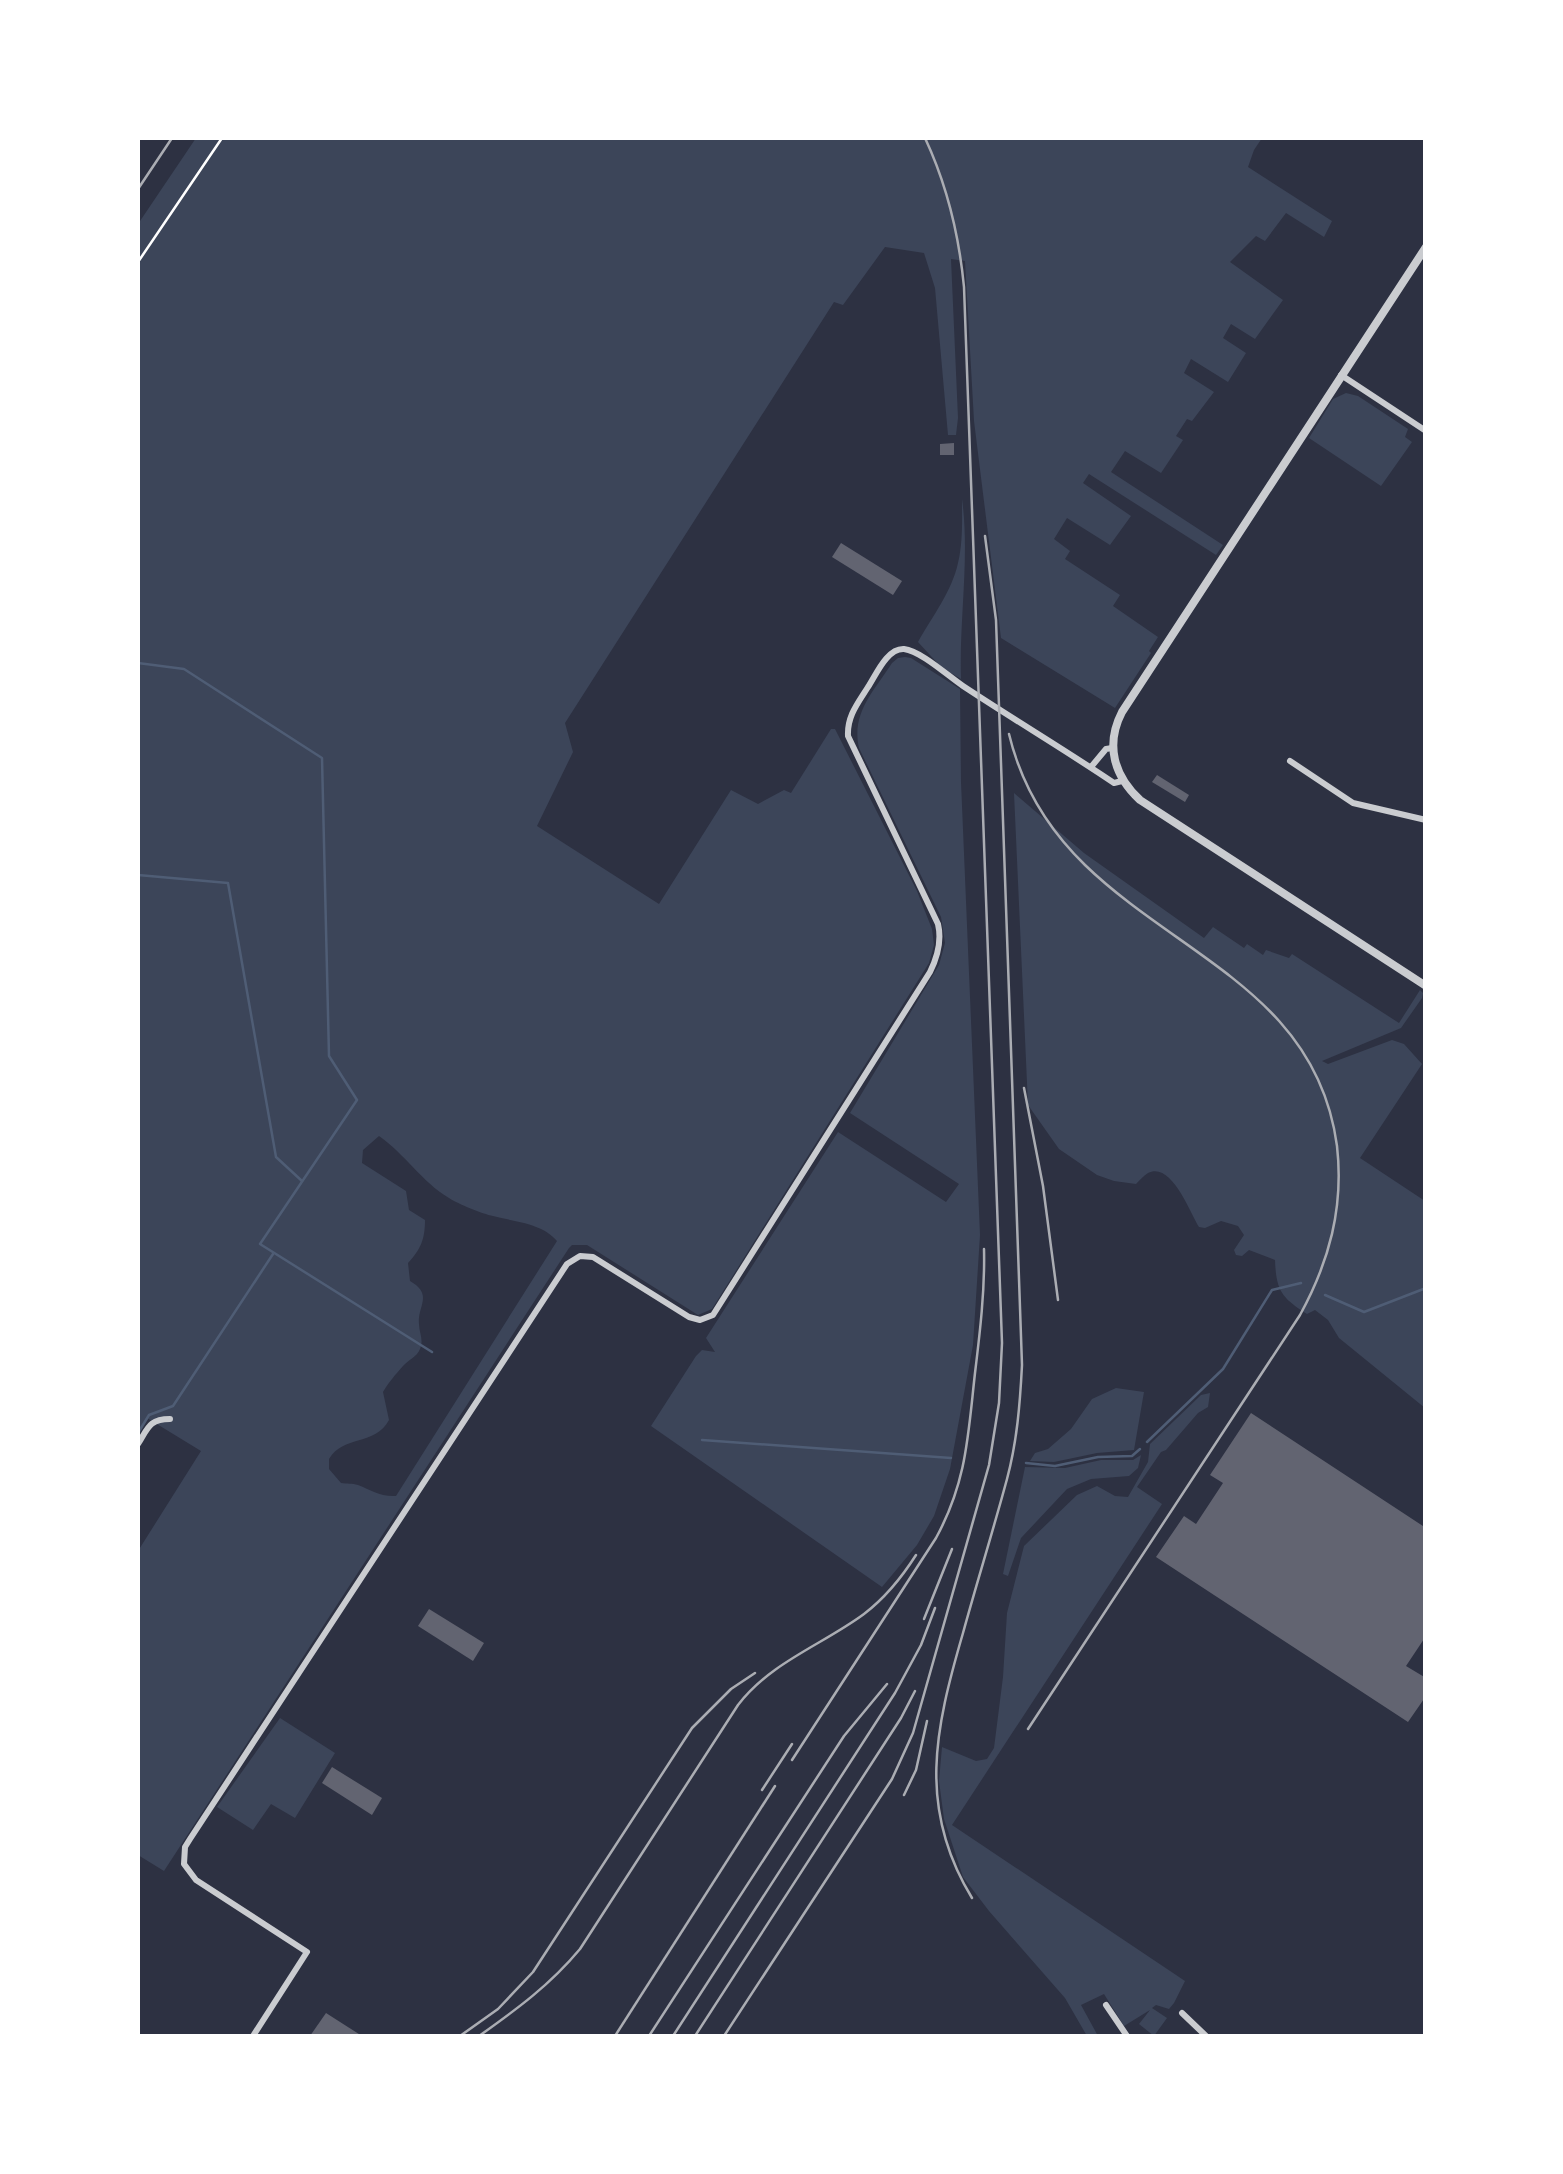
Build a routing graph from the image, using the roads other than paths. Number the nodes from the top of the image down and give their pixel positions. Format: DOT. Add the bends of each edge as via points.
graph roads {
  1 [pos="1426,247"];
  2 [pos="1342,375"];
  3 [pos="1426,431"];
  4 [pos="1112,748"];
  5 [pos="1290,760"];
  6 [pos="1091,767"];
  7 [pos="1122,781"];
  8 [pos="1426,820"];
  9 [pos="1426,986"];
  10 [pos="170,1420"];
  11 [pos="138,1444"];
  12 [pos="1106,2005"];
  13 [pos="1182,2013"];
  14 [pos="253,2036"];
  15 [pos="1127,2036"];
  16 [pos="1206,2036"];
  1 -- 2 [label="street"];
  2 -- 3 [label="street"];
  2 -- 4 [label="street" via="1122,712"];
  4 -- 6 [label="street"];
  4 -- 7 [label="street"];
  5 -- 8 [label="street" via="1353,803"];
  6 -- 7 [label="street" via="1114,783"];
  6 -- 14 [label="street" via="916,653 896,650 887,658 848,725 851,745 938,924 930,972 713,1315 689,1317 593,1257 567,1264 190,1839 184,1864 196,1880 306,1952"];
  7 -- 9 [label="street" via="1140,800"];
  10 -- 11 [label="street" via="151,1423"];
  12 -- 15 [label="street"];
  13 -- 16 [label="street"];
}
